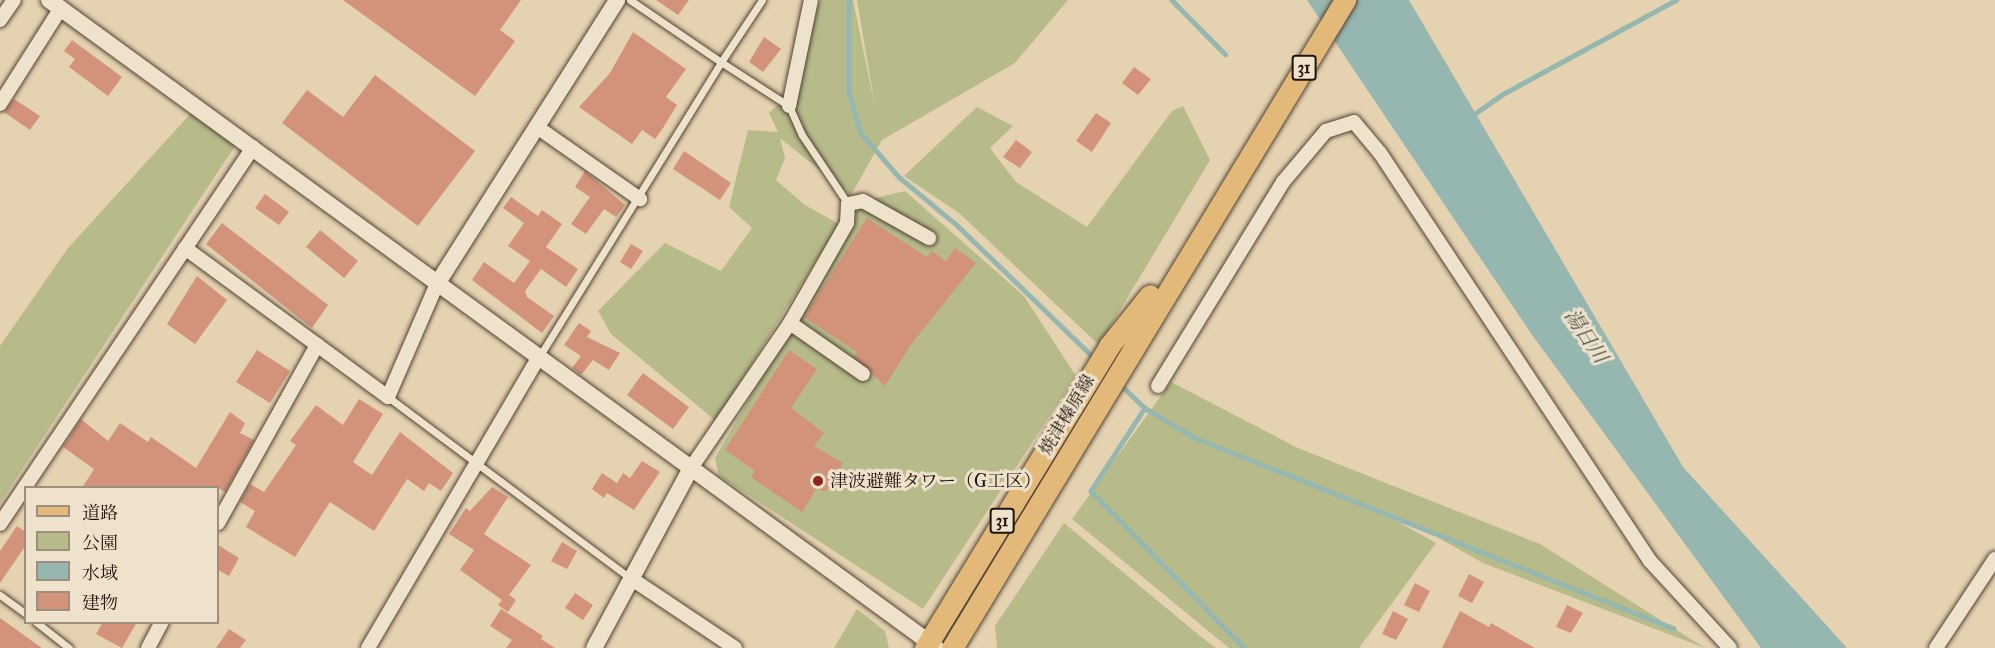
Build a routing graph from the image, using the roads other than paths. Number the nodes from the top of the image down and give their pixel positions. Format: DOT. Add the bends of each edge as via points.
graph roads {
  1 [pos="14,0"];
  2 [pos="617,0"];
  3 [pos="630,0"];
  4 [pos="762,0"];
  5 [pos="811,0"];
  6 [pos="1345,0"];
  7 [pos="55,4"];
  8 [pos="0,20"];
  9 [pos="722,62"];
  10 [pos="0,104"];
  11 [pos="789,106"];
  12 [pos="537,127"];
  13 [pos="253,147"];
  14 [pos="640,199"];
  15 [pos="848,204"];
  16 [pos="929,238"];
  17 [pos="185,248"];
  18 [pos="437,284"];
  19 [pos="790,322"];
  20 [pos="317,345"];
  21 [pos="539,357"];
  22 [pos="863,374"];
  23 [pos="1158,386"];
  24 [pos="388,397"];
  25 [pos="476,465"];
  26 [pos="692,468"];
  27 [pos="25,486"];
  28 [pos="24,488"];
  29 [pos="219,521"];
  30 [pos="0,524"];
  31 [pos="1995,559"];
  32 [pos="632,579"];
  33 [pos="0,595"];
  34 [pos="24,613"];
  35 [pos="161,624"];
  36 [pos="47,626"];
  37 [pos="943,646"];
  38 [pos="69,648"];
  39 [pos="148,648"];
  40 [pos="368,648"];
  41 [pos="594,648"];
  42 [pos="735,648"];
  43 [pos="1730,648"];
  44 [pos="1936,648"];
  1 -- 8 [label="street"];
  2 -- 12 [label="street"];
  3 -- 9 [label="lane"];
  4 -- 9 [label="lane"];
  5 -- 11 [label="street"];
  6 -- 37 [label="main road, 焼津榛原線 / 31" via="1208,224 1116,353"];
  7 -- 10 [label="street"];
  7 -- 13 [label="street"];
  9 -- 11 [label="lane"];
  9 -- 14 [label="lane"];
  11 -- 15 [label="lane" via="802,135"];
  12 -- 14 [label="street"];
  12 -- 18 [label="street"];
  13 -- 17 [label="street"];
  13 -- 18 [label="street"];
  14 -- 21 [label="lane"];
  15 -- 16 [label="street" via="863,201"];
  15 -- 19 [label="street" via="847,223"];
  17 -- 20 [label="street"];
  17 -- 27 [label="street"];
  18 -- 21 [label="street"];
  18 -- 24 [label="street"];
  19 -- 22 [label="street"];
  19 -- 26 [label="street"];
  20 -- 24 [label="street"];
  20 -- 29 [label="street"];
  21 -- 25 [label="street"];
  21 -- 26 [label="street"];
  23 -- 43 [label="street" via="1283,182 1326,131 1354,122 1459,271 1650,561"];
  24 -- 25 [label="lane"];
  25 -- 32 [label="lane"];
  25 -- 40 [label="street"];
  26 -- 32 [label="street"];
  26 -- 37 [label="street"];
  28 -- 30 [label="street"];
  31 -- 44 [label="street"];
  32 -- 41 [label="street"];
  32 -- 42 [label="street"];
  33 -- 34 [label="lane"];
  35 -- 39 [label="street"];
  36 -- 38 [label="lane"];
}
